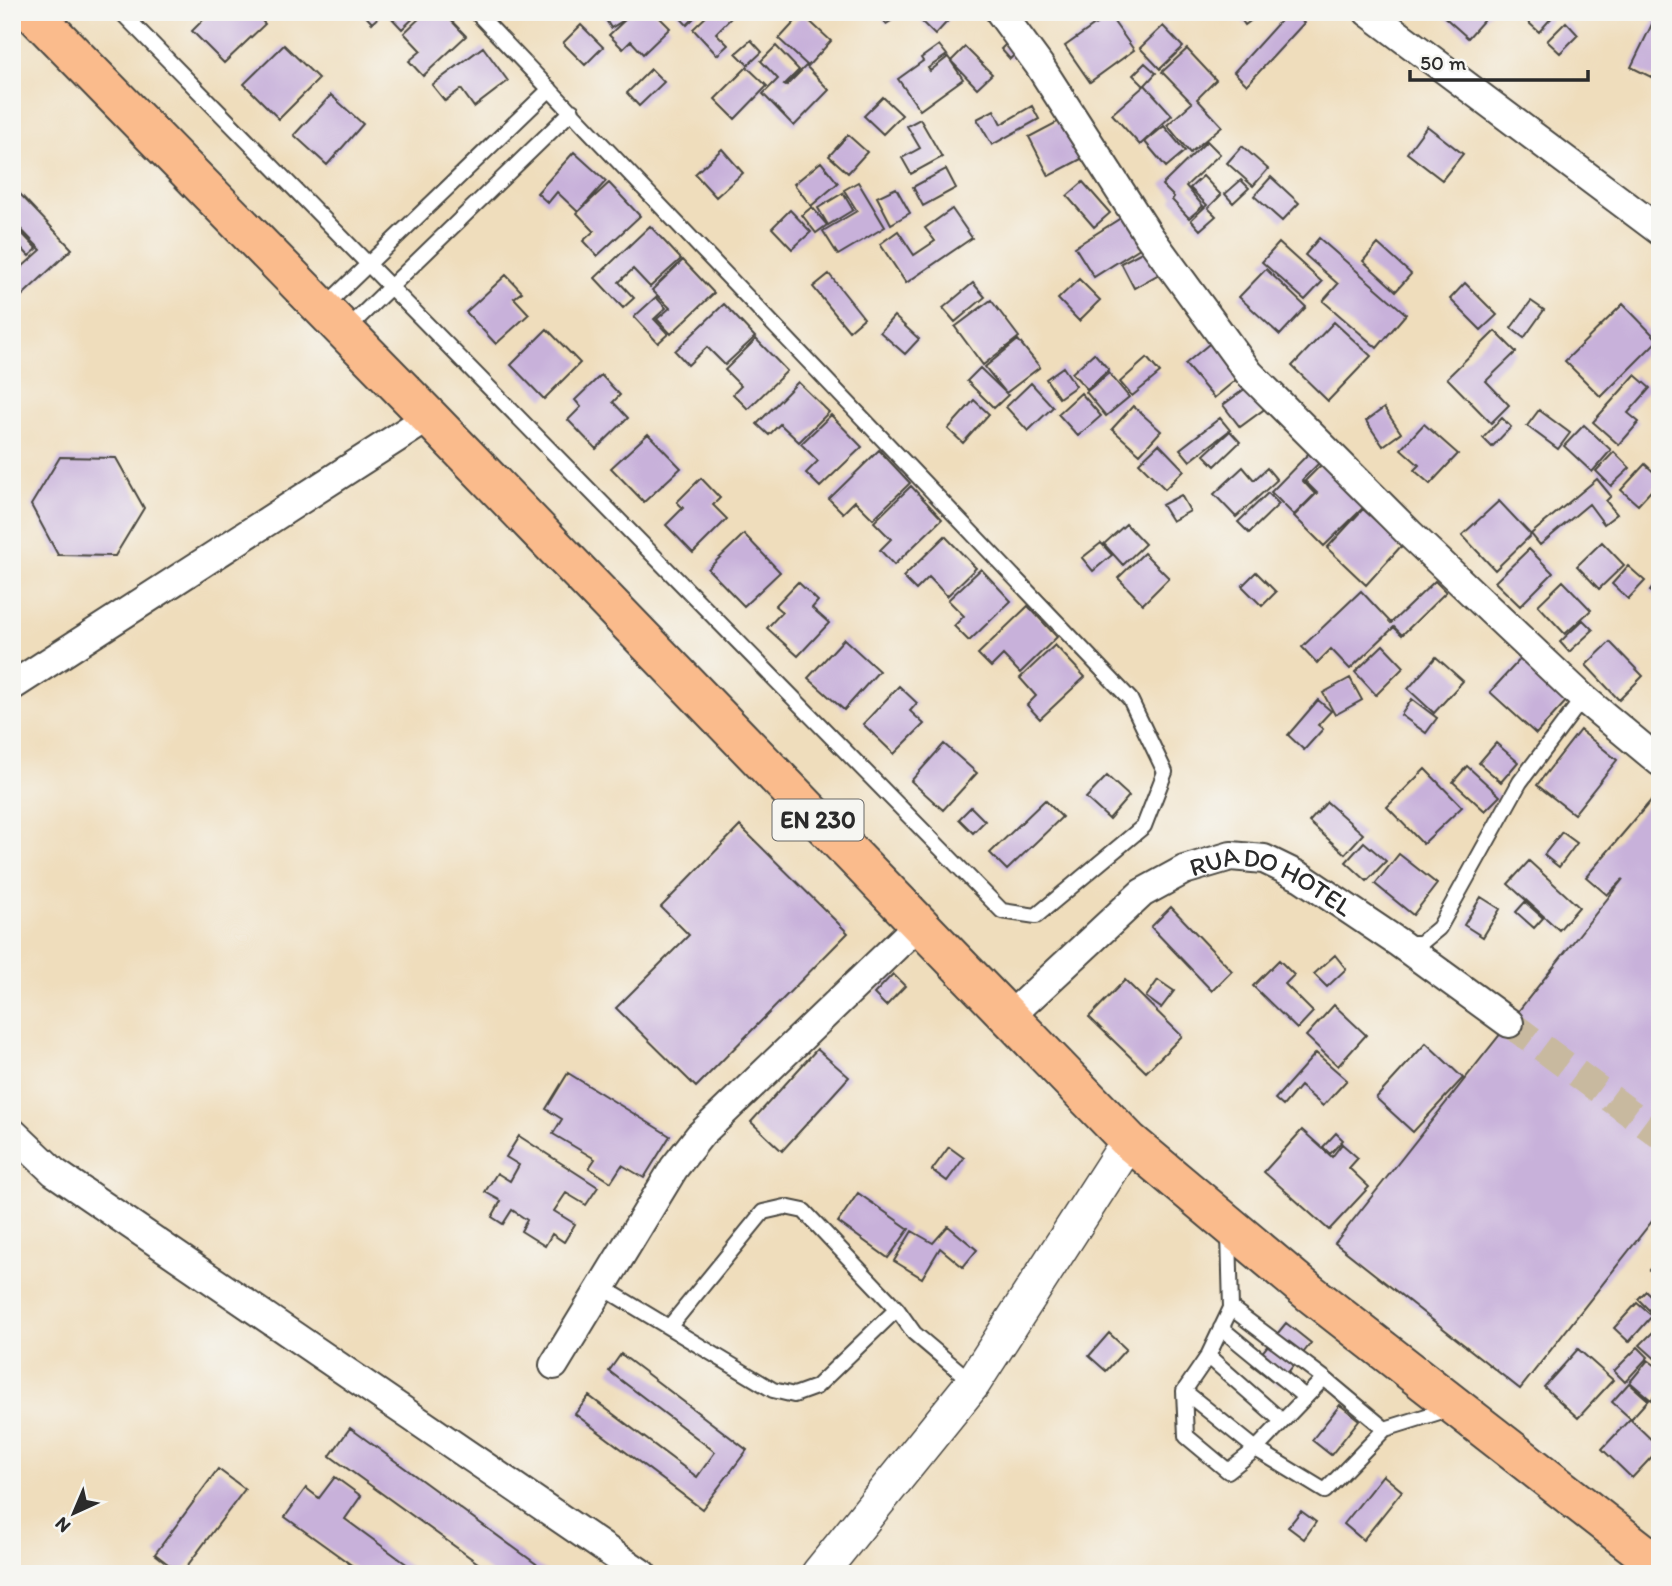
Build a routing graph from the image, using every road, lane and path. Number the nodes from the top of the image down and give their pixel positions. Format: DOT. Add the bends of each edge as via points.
graph roads {
  1 [pos="33,12"];
  2 [pos="121,12"];
  3 [pos="477,12"];
  4 [pos="1000,12"];
  5 [pos="1368,12"];
  6 [pos="551,89"];
  7 [pos="572,111"];
  8 [pos="1660,231"];
  9 [pos="368,264"];
  10 [pos="390,288"];
  11 [pos="334,320"];
  12 [pos="429,417"];
  13 [pos="12,686"];
  14 [pos="1583,698"];
  15 [pos="1660,762"];
  16 [pos="919,925"];
  17 [pos="1399,943"];
  18 [pos="1009,1017"];
  19 [pos="1509,1023"];
  20 [pos="12,1132"];
  21 [pos="1129,1141"];
  22 [pos="1229,1226"];
  23 [pos="602,1287"];
  24 [pos="1231,1308"];
  25 [pos="897,1309"];
  26 [pos="670,1326"];
  27 [pos="1221,1328"];
  28 [pos="1208,1356"];
  29 [pos="554,1365"];
  30 [pos="1324,1378"];
  31 [pos="973,1383"];
  32 [pos="1184,1391"];
  33 [pos="1305,1397"];
  34 [pos="1455,1406"];
  35 [pos="1282,1421"];
  36 [pos="1385,1429"];
  37 [pos="1256,1449"];
  38 [pos="1660,1566"];
  39 [pos="642,1574"];
  40 [pos="819,1574"];
  1 -- 11 [label="main road, EN 230"];
  2 -- 9 [label="lane"];
  3 -- 6 [label="lane"];
  4 -- 14 [label="street" via="1040,65 1149,236 1249,373"];
  5 -- 8 [label="street"];
  6 -- 7 [label="lane"];
  6 -- 9 [label="lane"];
  7 -- 10 [label="lane"];
  7 -- 10 [label="lane" via="1130,699 1165,772 1144,826 1036,916 1002,911"];
  9 -- 10 [label="lane"];
  9 -- 11 [label="lane"];
  10 -- 11 [label="lane"];
  11 -- 12 [label="main road, EN 230"];
  12 -- 13 [label="street"];
  12 -- 16 [label="main road, EN 230"];
  14 -- 15 [label="street"];
  14 -- 17 [label="lane" via="1520,782 1439,928 1421,943"];
  16 -- 18 [label="main road, EN 230"];
  16 -- 23 [label="street" via="700,1135 674,1168"];
  17 -- 18 [label="street, RUA DO HOTEL" via="1301,877 1264,859 1231,856 1184,870 1142,893"];
  17 -- 19 [label="street, RUA DO HOTEL"];
  18 -- 21 [label="main road, EN 230"];
  20 -- 39 [label="street" via="54,1172"];
  21 -- 22 [label="main road, EN 230"];
  21 -- 31 [label="street"];
  22 -- 24 [label="lane"];
  22 -- 34 [label="main road, EN 230"];
  23 -- 26 [label="lane"];
  23 -- 29 [label="street"];
  24 -- 27 [label="lane"];
  24 -- 30 [label="lane"];
  25 -- 26 [label="lane" via="816,1387 794,1395 773,1390"];
  25 -- 26 [label="lane" via="804,1211 785,1207 763,1212"];
  25 -- 31 [label="lane" via="914,1333"];
  27 -- 28 [label="lane"];
  27 -- 33 [label="lane"];
  28 -- 32 [label="lane"];
  28 -- 35 [label="lane"];
  30 -- 33 [label="lane"];
  30 -- 36 [label="lane"];
  31 -- 40 [label="street"];
  32 -- 37 [label="lane"];
  32 -- 37 [label="lane" via="1185,1436 1228,1471"];
  33 -- 35 [label="lane"];
  34 -- 36 [label="lane"];
  34 -- 38 [label="main road, EN 230"];
  35 -- 37 [label="lane"];
  36 -- 37 [label="lane" via="1325,1491"];
}
